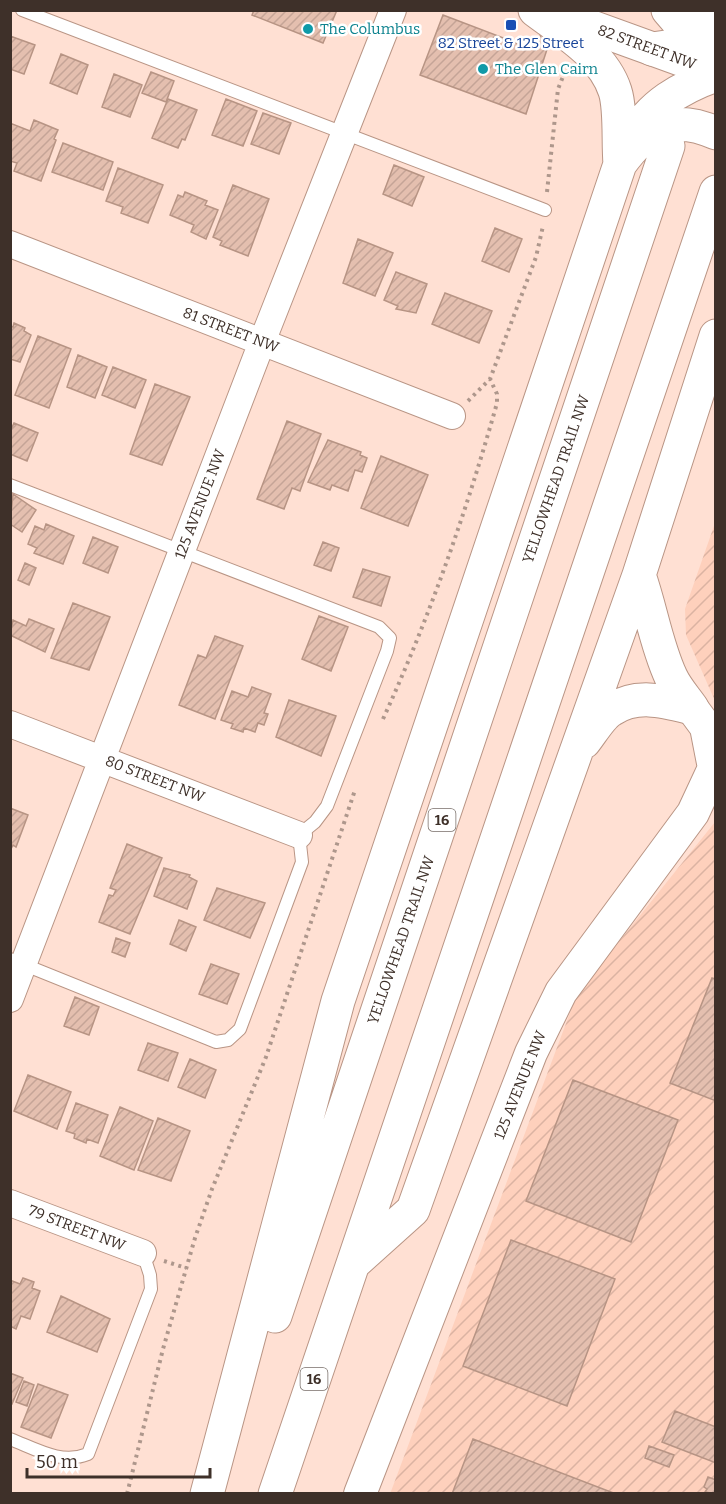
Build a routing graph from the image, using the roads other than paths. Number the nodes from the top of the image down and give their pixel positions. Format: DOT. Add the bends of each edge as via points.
graph roads {
  1 [pos="22,10"];
  2 [pos="393,10"];
  3 [pos="535,10"];
  4 [pos="545,10"];
  5 [pos="668,10"];
  6 [pos="672,10"];
  7 [pos="711,44"];
  8 [pos="652,49"];
  9 [pos="716,74"];
  10 [pos="716,133"];
  11 [pos="344,134"];
  12 [pos="668,146"];
  13 [pos="620,164"];
  14 [pos="716,192"];
  15 [pos="545,210"];
  16 [pos="10,244"];
  17 [pos="716,336"];
  18 [pos="262,342"];
  19 [pos="452,416"];
  20 [pos="10,485"];
  21 [pos="182,552"];
  22 [pos="639,575"];
  23 [pos="692,708"];
  24 [pos="10,724"];
  25 [pos="572,757"];
  26 [pos="102,759"];
  27 [pos="299,834"];
  28 [pos="17,962"];
  29 [pos="10,999"];
  30 [pos="10,1203"];
  31 [pos="142,1254"];
  32 [pos="353,1264"];
  33 [pos="10,1439"];
  34 [pos="207,1494"];
  35 [pos="214,1494"];
  36 [pos="275,1494"];
  37 [pos="360,1494"];
  1 -- 11 [label="lane"];
  2 -- 11 [label="street, 125 AVENUE NW"];
  3 -- 13 [label="main road" via="583,46 603,68 615,92"];
  4 -- 8 [label="main road, 82 STREET NW"];
  5 -- 7 [label="main road"];
  6 -- 7 [label="main road"];
  7 -- 8 [label="main road"];
  8 -- 9 [label="main road, 82 STREET NW"];
  9 -- 13 [label="main road" via="673,94 656,107 637,129"];
  10 -- 13 [label="main road" via="683,124 657,128 644,135"];
  11 -- 15 [label="lane"];
  11 -- 18 [label="street, 125 AVENUE NW"];
  12 -- 35 [label="main road, YELLOWHEAD TRAIL NW / 16"];
  13 -- 34 [label="main road" via="338,1001"];
  14 -- 32 [label="main road, 16"];
  16 -- 18 [label="street, 81 STREET NW"];
  17 -- 22 [label="main road"];
  18 -- 19 [label="street, 81 STREET NW"];
  18 -- 21 [label="street, 125 AVENUE NW"];
  20 -- 21 [label="lane"];
  21 -- 26 [label="street, 125 AVENUE NW"];
  21 -- 27 [label="lane" via="380,627 390,638 327,806"];
  22 -- 23 [label="main road" via="659,647 672,679"];
  22 -- 25 [label="main road"];
  23 -- 25 [label="main road" via="640,699 610,710"];
  23 -- 37 [label="street, 125 AVENUE NW" via="705,727 714,768 693,813 561,992 531,1053"];
  24 -- 26 [label="street, 80 STREET NW"];
  25 -- 32 [label="main road" via="413,1210"];
  26 -- 27 [label="street, 80 STREET NW"];
  26 -- 28 [label="street, 125 AVENUE NW"];
  27 -- 28 [label="lane" via="302,862 240,1029 228,1040 216,1042"];
  28 -- 29 [label="street, 125 AVENUE NW"];
  30 -- 31 [label="street, 79 STREET NW"];
  31 -- 33 [label="lane" via="151,1289 88,1454 74,1459 59,1458"];
  32 -- 36 [label="main road, 16"];
}
